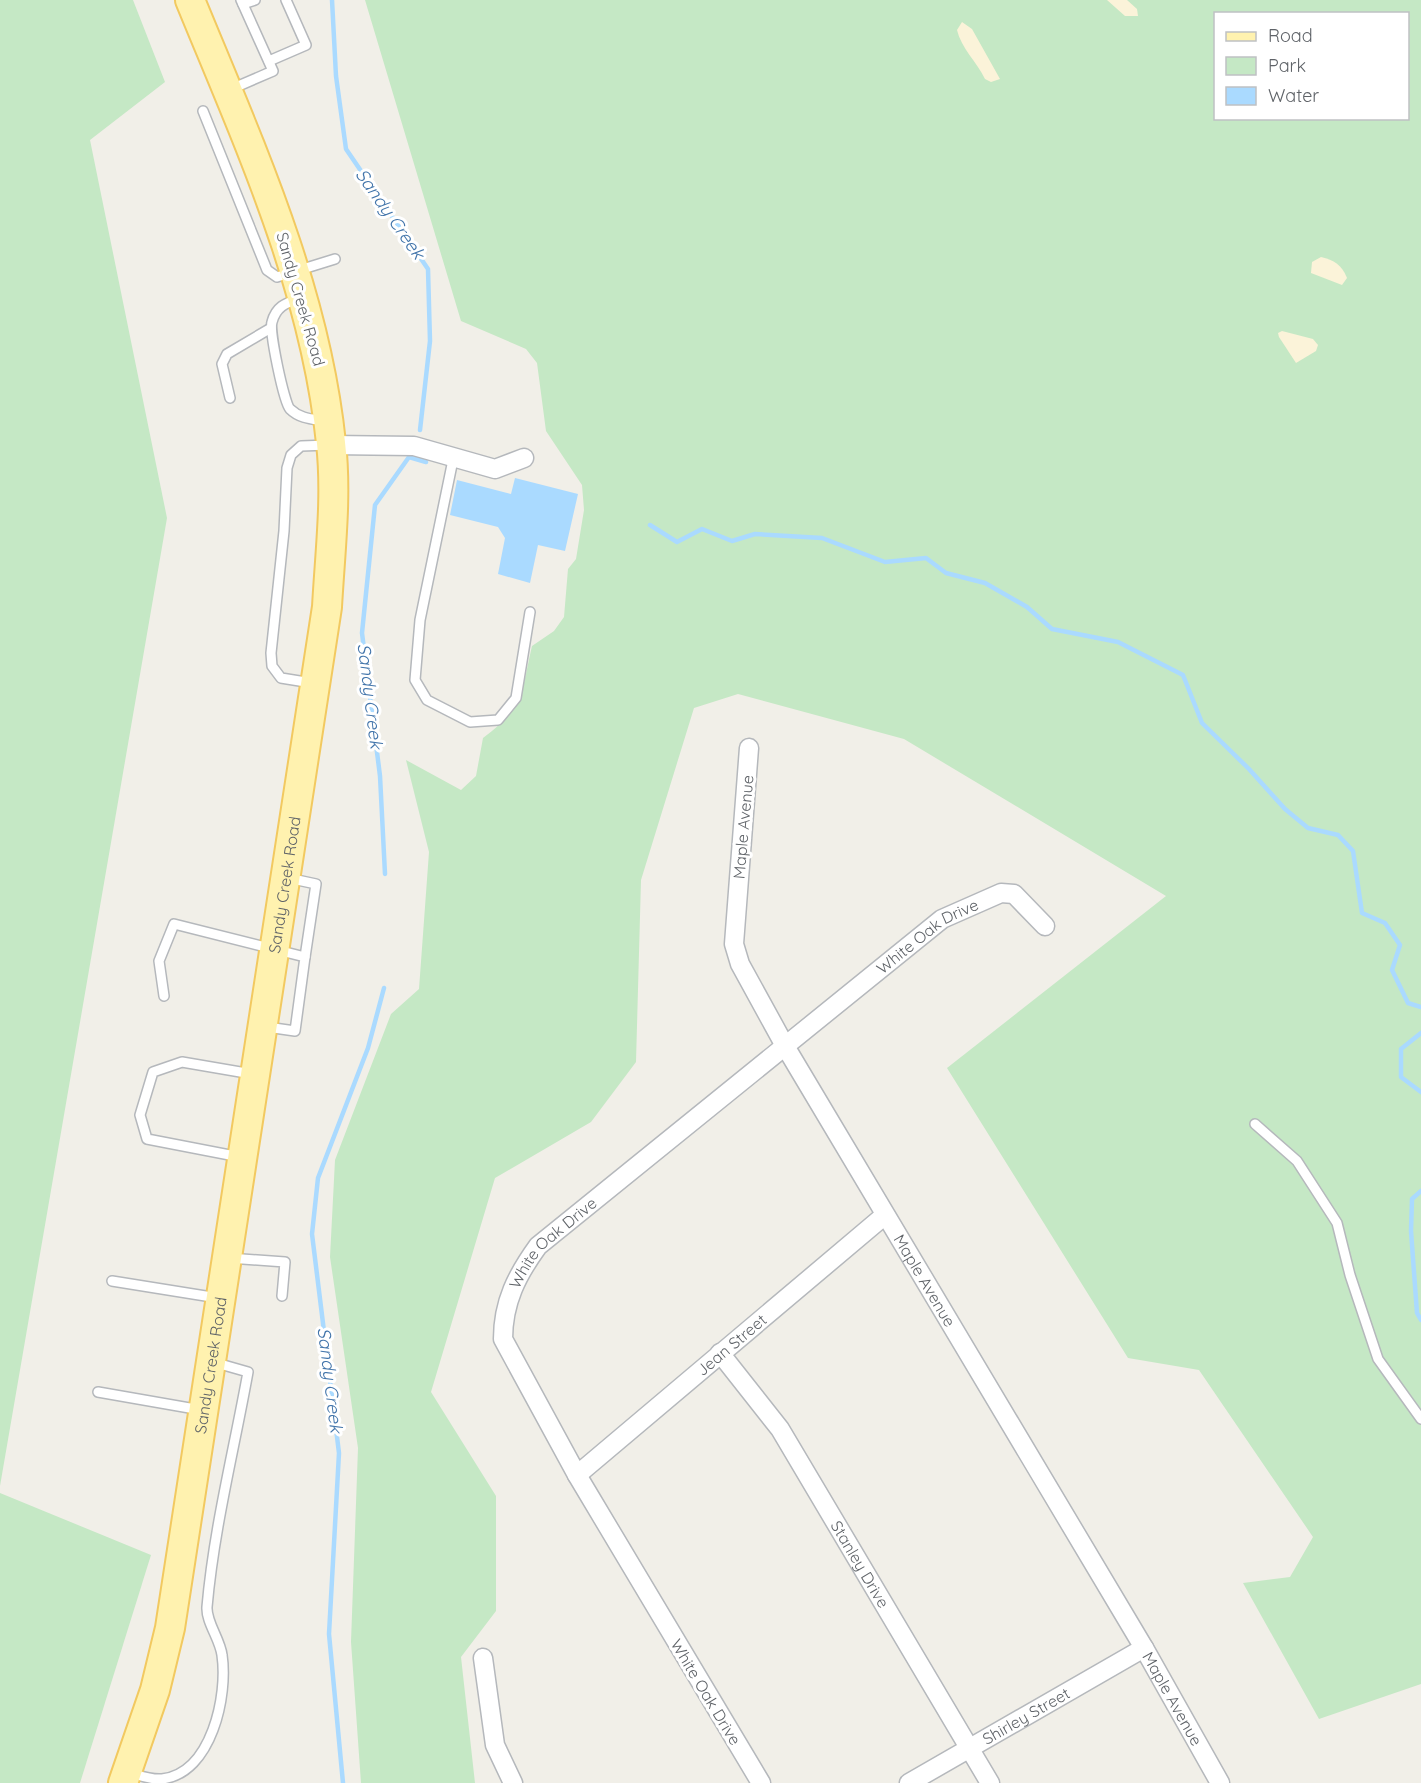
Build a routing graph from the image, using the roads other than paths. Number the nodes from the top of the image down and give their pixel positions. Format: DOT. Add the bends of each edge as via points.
graph roads {
  1 [pos="190,0"];
  2 [pos="255,0"];
  3 [pos="286,0"];
  4 [pos="242,2"];
  5 [pos="269,61"];
  6 [pos="227,91"];
  7 [pos="202,111"];
  8 [pos="335,258"];
  9 [pos="300,285"];
  10 [pos="271,328"];
  11 [pos="231,398"];
  12 [pos="329,433"];
  13 [pos="454,455"];
  14 [pos="524,458"];
  15 [pos="530,612"];
  16 [pos="315,684"];
  17 [pos="749,748"];
  18 [pos="285,877"];
  19 [pos="1045,926"];
  20 [pos="274,951"];
  21 [pos="304,957"];
  22 [pos="164,996"];
  23 [pos="262,1026"];
  24 [pos="785,1046"];
  25 [pos="255,1074"];
  26 [pos="1255,1124"];
  27 [pos="242,1158"];
  28 [pos="885,1215"];
  29 [pos="227,1257"];
  30 [pos="112,1281"];
  31 [pos="282,1296"];
  32 [pos="221,1298"];
  33 [pos="720,1353"];
  34 [pos="211,1362"];
  35 [pos="98,1392"];
  36 [pos="203,1410"];
  37 [pos="1421,1419"];
  38 [pos="577,1475"];
  39 [pos="1144,1648"];
  40 [pos="483,1658"];
  41 [pos="969,1748"];
  42 [pos="125,1778"];
  43 [pos="513,1783"];
  44 [pos="761,1783"];
  45 [pos="909,1783"];
  46 [pos="990,1783"];
  47 [pos="1220,1783"];
  1 -- 6 [label="main road, Sandy Creek Road"];
  2 -- 4 [label="lane"];
  3 -- 5 [label="lane" via="306,45"];
  4 -- 5 [label="lane"];
  5 -- 6 [label="lane" via="273,71"];
  6 -- 9 [label="main road, Sandy Creek Road"];
  7 -- 9 [label="lane" via="267,270"];
  8 -- 9 [label="lane"];
  9 -- 10 [label="lane" via="276,312"];
  9 -- 12 [label="main road, Sandy Creek Road" via="321,369"];
  10 -- 11 [label="lane" via="227,354 222,364"];
  10 -- 12 [label="lane" via="288,407"];
  12 -- 13 [label="street"];
  12 -- 16 [label="main road, Sandy Creek Road" via="333,493 327,607"];
  12 -- 16 [label="lane" via="301,446 291,455 287,468 271,654 272,666 281,678"];
  13 -- 14 [label="street" via="495,469"];
  13 -- 15 [label="lane" via="420,620 415,680 427,700 470,722 498,720 516,698"];
  16 -- 18 [label="main road, Sandy Creek Road"];
  17 -- 24 [label="street, Maple Avenue" via="734,944 740,964"];
  18 -- 20 [label="main road, Sandy Creek Road"];
  18 -- 21 [label="lane" via="316,884"];
  19 -- 24 [label="street, White Oak Drive" via="1014,894 1001,893 942,919"];
  20 -- 21 [label="lane"];
  20 -- 22 [label="lane" via="174,924 159,961"];
  20 -- 23 [label="main road, Sandy Creek Road"];
  21 -- 23 [label="lane" via="295,1031"];
  23 -- 25 [label="main road, Sandy Creek Road"];
  24 -- 28 [label="street, Maple Avenue"];
  24 -- 38 [label="street, White Oak Drive" via="538,1246 520,1271 503,1320 503,1339"];
  25 -- 27 [label="main road, Sandy Creek Road"];
  25 -- 27 [label="lane" via="182,1062 153,1072 140,1115 147,1138"];
  26 -- 37 [label="lane" via="1298,1161 1337,1223 1378,1359"];
  27 -- 29 [label="main road, Sandy Creek Road"];
  28 -- 33 [label="street, Jean Street"];
  28 -- 39 [label="street, Maple Avenue"];
  29 -- 31 [label="lane" via="285,1263"];
  29 -- 32 [label="main road, Sandy Creek Road"];
  30 -- 32 [label="lane"];
  32 -- 34 [label="main road, Sandy Creek Road"];
  33 -- 38 [label="street, Jean Street"];
  33 -- 41 [label="street, Stanley Drive" via="780,1429"];
  34 -- 36 [label="main road, Sandy Creek Road"];
  34 -- 42 [label="lane" via="248,1372 207,1610 222,1654 223,1687 212,1735 191,1764 163,1779"];
  35 -- 36 [label="lane"];
  36 -- 42 [label="main road, Sandy Creek Road" via="170,1628 155,1690"];
  38 -- 44 [label="street, White Oak Drive"];
  39 -- 41 [label="street, Shirley Street"];
  39 -- 47 [label="street, Maple Avenue"];
  40 -- 43 [label="street" via="495,1745"];
  41 -- 45 [label="street, Shirley Street"];
  41 -- 46 [label="street, Stanley Drive"];
}
